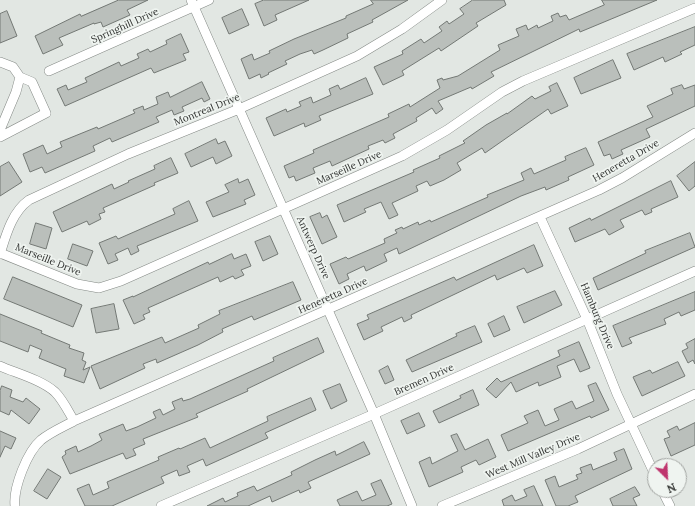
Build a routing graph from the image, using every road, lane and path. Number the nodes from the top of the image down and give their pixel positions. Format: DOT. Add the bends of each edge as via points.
graph roads {
  1 [pos="209,0"];
  2 [pos="442,0"];
  3 [pos="192,3"];
  4 [pos="695,8"];
  5 [pos="0,62"];
  6 [pos="49,72"];
  7 [pos="20,77"];
  8 [pos="239,109"];
  9 [pos="0,130"];
  10 [pos="695,133"];
  11 [pos="0,137"];
  12 [pos="284,210"];
  13 [pos="540,217"];
  14 [pos="0,253"];
  15 [pos="695,271"];
  16 [pos="328,310"];
  17 [pos="587,319"];
  18 [pos="0,366"];
  19 [pos="695,394"];
  20 [pos="374,414"];
  21 [pos="74,421"];
  22 [pos="631,424"];
  23 [pos="647,458"];
  24 [pos="15,506"];
  25 [pos="160,506"];
  26 [pos="412,506"];
  27 [pos="442,506"];
  1 -- 3 [label="street, Springhill Drive"];
  2 -- 8 [label="street, Montreal Drive" via="402,30 357,56"];
  3 -- 6 [label="street, Springhill Drive"];
  3 -- 8 [label="street, Antwerp Drive"];
  4 -- 12 [label="street, Marseille Drive" via="523,80 402,156"];
  5 -- 7 [label="street" via="13,67"];
  7 -- 9 [label="street"];
  7 -- 11 [label="street" via="32,82 46,113"];
  8 -- 12 [label="street, Antwerp Drive"];
  8 -- 14 [label="street, Montreal Drive" via="128,154 29,200 17,212"];
  10 -- 13 [label="street, Heneretta Drive" via="622,178"];
  12 -- 14 [label="street, Marseille Drive" via="121,281 99,288 77,284"];
  12 -- 16 [label="street, Antwerp Drive"];
  13 -- 16 [label="street, Heneretta Drive"];
  13 -- 17 [label="street, Hamburg Drive"];
  15 -- 17 [label="street, Bremen Drive"];
  16 -- 20 [label="street, Antwerp Drive"];
  16 -- 21 [label="street, Heneretta Drive"];
  17 -- 20 [label="street, Bremen Drive"];
  17 -- 22 [label="street, Hamburg Drive"];
  18 -- 21 [label="street" via="54,391 65,403"];
  19 -- 22 [label="street, West Mill Valley Drive"];
  20 -- 25 [label="street, Bremen Drive"];
  20 -- 26 [label="street, Antwerp Drive"];
  21 -- 24 [label="street, Heneretta Drive" via="49,435 35,447 26,461 18,485"];
  22 -- 23 [label="street, Hamburg Drive"];
  22 -- 27 [label="street, West Mill Valley Drive"];
}
